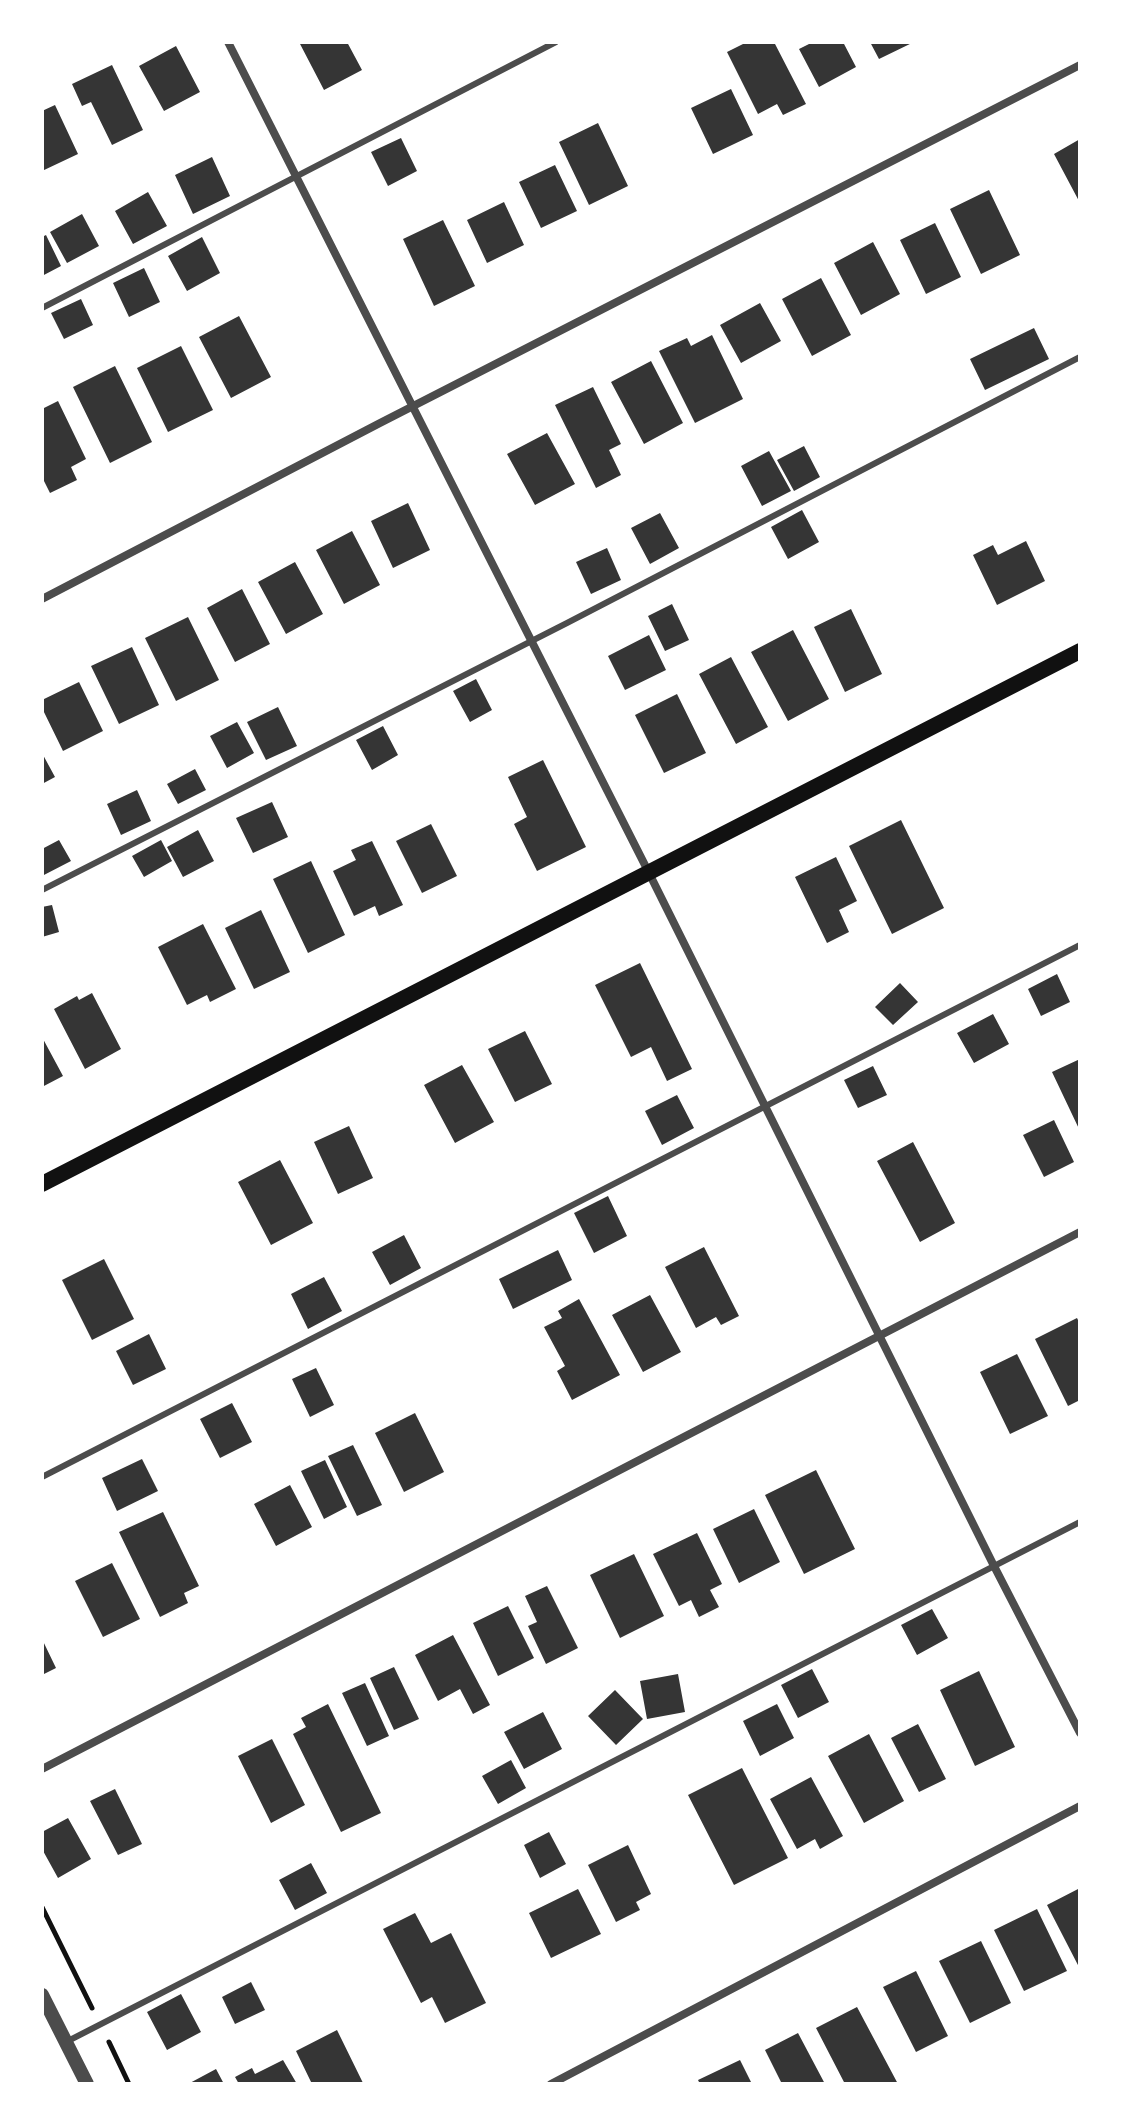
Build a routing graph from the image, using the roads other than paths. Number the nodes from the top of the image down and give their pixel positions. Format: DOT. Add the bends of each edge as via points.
graph roads {
  1 [pos="228,42"];
  2 [pos="556,42"];
  3 [pos="1080,65"];
  4 [pos="295,176"];
  5 [pos="42,308"];
  6 [pos="1080,357"];
  7 [pos="412,407"];
  8 [pos="42,599"];
  9 [pos="531,641"];
  10 [pos="1080,651"];
  11 [pos="649,873"];
  12 [pos="42,890"];
  13 [pos="1080,945"];
  14 [pos="764,1106"];
  15 [pos="42,1184"];
  16 [pos="1080,1232"];
  17 [pos="879,1335"];
  18 [pos="42,1477"];
  19 [pos="1080,1522"];
  20 [pos="994,1566"];
  21 [pos="1080,1733"];
  22 [pos="42,1769"];
  23 [pos="1080,1806"];
  24 [pos="42,1995"];
  25 [pos="66,2042"];
  26 [pos="87,2084"];
  27 [pos="551,2084"];
  1 -- 4 [label="street"];
  2 -- 4 [label="lane"];
  3 -- 7 [label="street"];
  4 -- 5 [label="lane"];
  4 -- 7 [label="street"];
  6 -- 9 [label="lane"];
  7 -- 8 [label="street"];
  7 -- 9 [label="street"];
  9 -- 11 [label="street"];
  9 -- 12 [label="lane"];
  10 -- 11 [label="main road"];
  11 -- 14 [label="street"];
  11 -- 15 [label="main road"];
  13 -- 14 [label="lane"];
  14 -- 17 [label="street"];
  14 -- 18 [label="lane"];
  16 -- 17 [label="street"];
  17 -- 20 [label="street"];
  17 -- 22 [label="street"];
  19 -- 20 [label="lane"];
  20 -- 21 [label="street"];
  20 -- 25 [label="lane"];
  23 -- 27 [label="street"];
  24 -- 25 [label="street"];
  25 -- 26 [label="street"];
}
